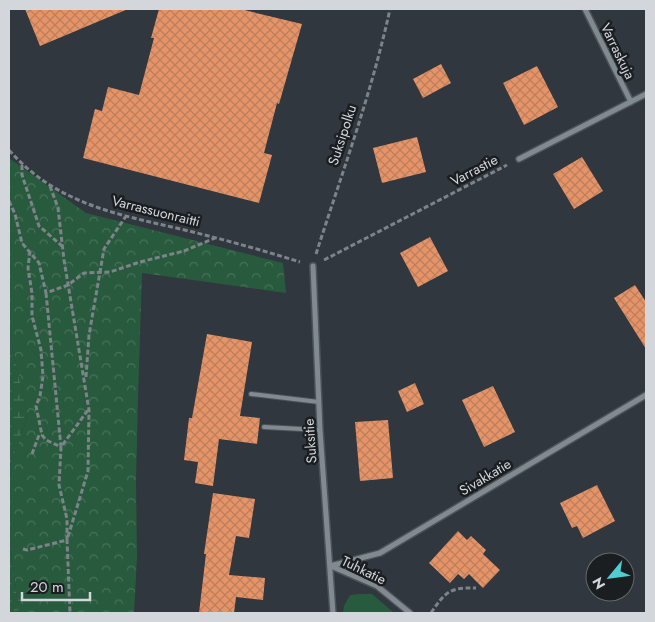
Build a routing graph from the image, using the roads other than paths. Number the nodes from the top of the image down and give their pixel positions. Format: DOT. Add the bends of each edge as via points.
graph roads {
  1 [pos="585,9"];
  2 [pos="646,94"];
  3 [pos="631,102"];
  4 [pos="519,159"];
  5 [pos="312,266"];
  6 [pos="251,394"];
  7 [pos="646,395"];
  8 [pos="319,402"];
  9 [pos="264,427"];
  10 [pos="320,430"];
  11 [pos="330,566"];
  12 [pos="333,613"];
  13 [pos="410,613"];
  1 -- 3 [label="street, Varraskuja"];
  2 -- 3 [label="street, Varrastie"];
  3 -- 4 [label="street, Varrastie"];
  5 -- 8 [label="street, Suksitie"];
  6 -- 8 [label="lane"];
  7 -- 11 [label="street, Sivakkatie" via="380,553"];
  8 -- 10 [label="street, Suksitie"];
  9 -- 10 [label="lane"];
  10 -- 11 [label="street, Suksitie"];
  11 -- 12 [label="street, Suksitie"];
  11 -- 13 [label="street, Tuhkatie" via="378,586"];
}
